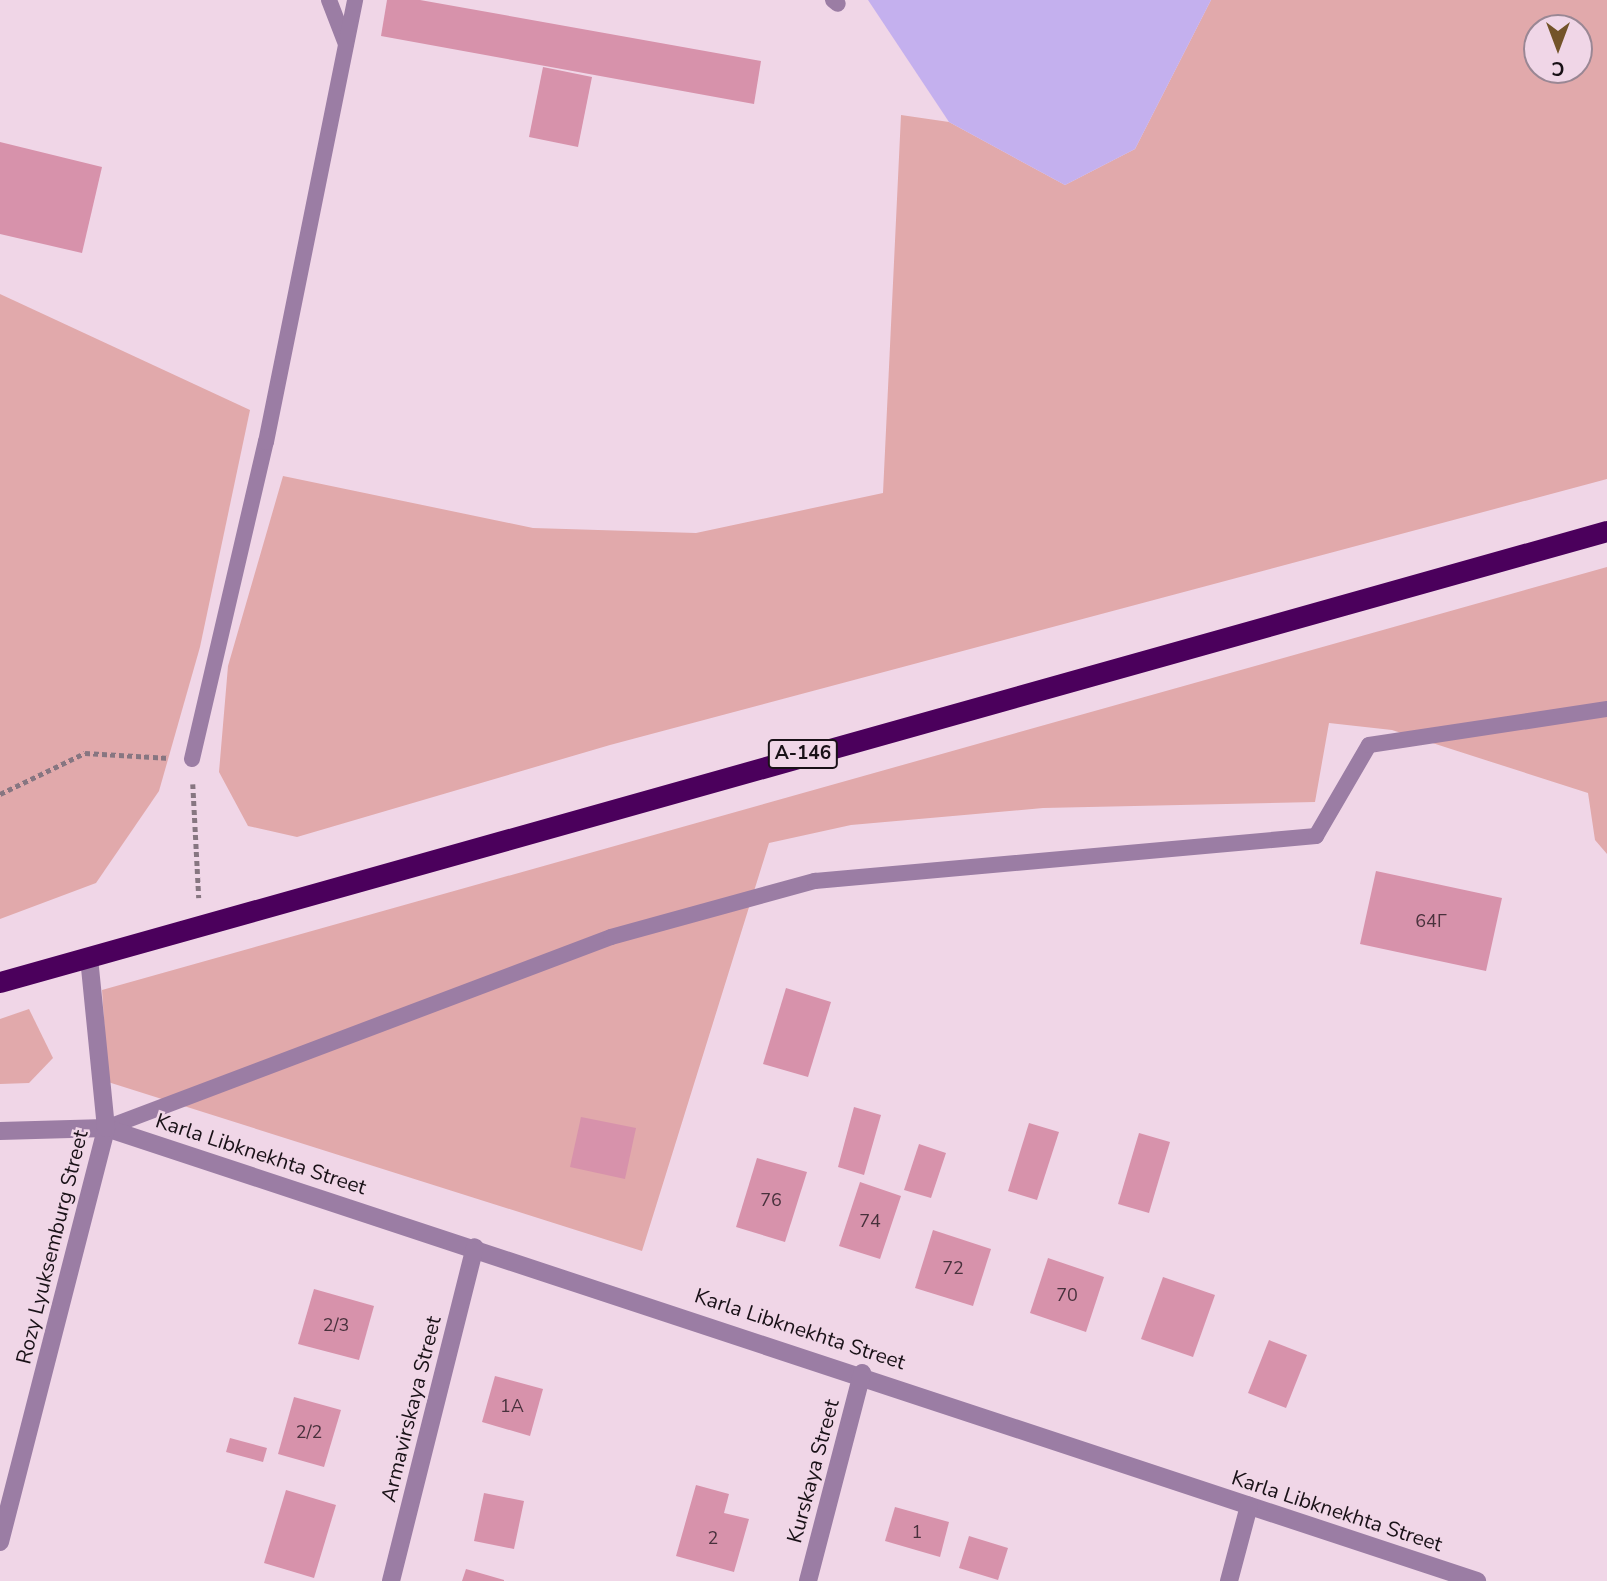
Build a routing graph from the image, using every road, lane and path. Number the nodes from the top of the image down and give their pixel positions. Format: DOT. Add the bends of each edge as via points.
graph roads {
  1 [pos="329,0"];
  2 [pos="355,0"];
  3 [pos="346,44"];
  4 [pos="1607,531"];
  5 [pos="1607,709"];
  6 [pos="192,759"];
  7 [pos="0,794"];
  8 [pos="201,927"];
  9 [pos="89,958"];
  10 [pos="0,982"];
  11 [pos="106,1128"];
  12 [pos="0,1131"];
  13 [pos="475,1247"];
  14 [pos="862,1373"];
  15 [pos="1249,1506"];
  16 [pos="0,1542"];
  17 [pos="391,1581"];
  18 [pos="808,1581"];
  19 [pos="1229,1581"];
  20 [pos="1477,1581"];
  1 -- 3 [label="lane"];
  2 -- 3 [label="lane"];
  3 -- 6 [label="lane" via="266,442"];
  4 -- 8 [label="highway, А-146"];
  5 -- 11 [label="lane" via="1369,745 1316,836 815,881 611,937"];
  6 -- 7 [label="path" via="85,752"];
  6 -- 8 [label="path"];
  8 -- 9 [label="highway, А-146"];
  9 -- 10 [label="highway, А-146"];
  9 -- 11 [label="street, Rozy Lyuksemburg Street"];
  11 -- 12 [label="street, Karla Libknekhta Street"];
  11 -- 13 [label="street, Karla Libknekhta Street"];
  11 -- 16 [label="street, Rozy Lyuksemburg Street"];
  13 -- 14 [label="street, Karla Libknekhta Street"];
  13 -- 17 [label="street, Armavirskaya Street"];
  14 -- 15 [label="street, Karla Libknekhta Street"];
  14 -- 18 [label="street, Kurskaya Street"];
  15 -- 19 [label="street"];
  15 -- 20 [label="street, Karla Libknekhta Street"];
}
